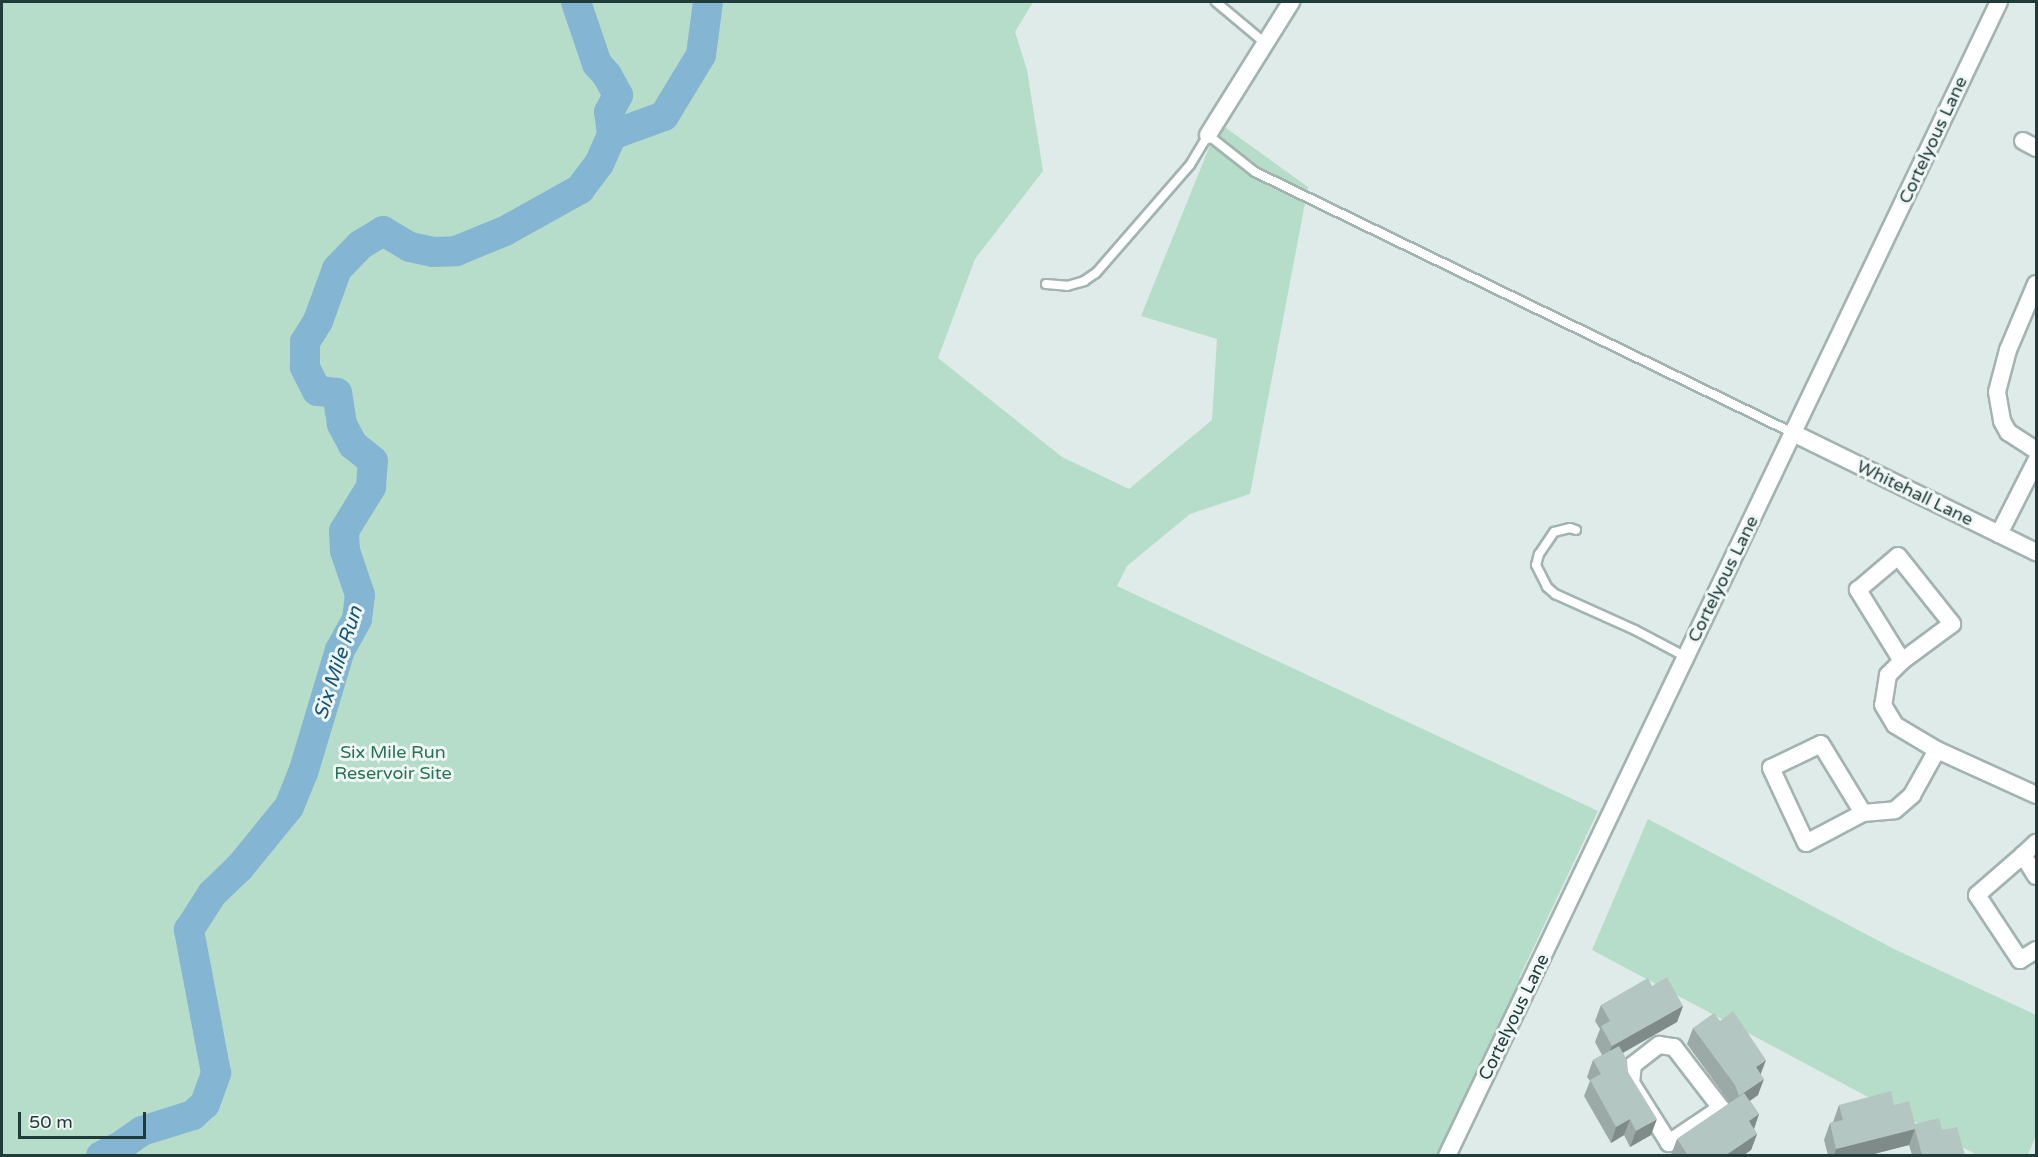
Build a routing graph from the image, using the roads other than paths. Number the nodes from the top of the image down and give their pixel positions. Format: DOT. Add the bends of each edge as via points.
graph roads {
  1 [pos="1216,2"];
  2 [pos="1291,2"];
  3 [pos="1999,2"];
  4 [pos="1265,43"];
  5 [pos="1208,135"];
  6 [pos="1046,284"];
  7 [pos="2037,284"];
  8 [pos="1793,433"];
  9 [pos="2037,450"];
  10 [pos="2037,461"];
  11 [pos="1576,530"];
  12 [pos="1999,534"];
  13 [pos="2037,552"];
  14 [pos="1686,657"];
  15 [pos="1902,661"];
  16 [pos="1937,750"];
  17 [pos="2037,795"];
  18 [pos="1863,813"];
  19 [pos="2037,843"];
  20 [pos="2023,855"];
  21 [pos="2037,876"];
  22 [pos="2037,950"];
  23 [pos="1665,1149"];
  24 [pos="1447,1155"];
  1 -- 4 [label="lane"];
  2 -- 4 [label="street"];
  3 -- 8 [label="street, Cortelyous Lane"];
  4 -- 5 [label="street"];
  5 -- 6 [label="lane" via="1190,165 1096,273 1067,286"];
  5 -- 8 [label="lane" via="1255,171"];
  7 -- 9 [label="street" via="2008,350 1997,392 2008,432"];
  8 -- 12 [label="street, Whitehall Lane"];
  8 -- 14 [label="street, Cortelyous Lane"];
  10 -- 12 [label="street"];
  11 -- 14 [label="lane" via="1554,532 1539,554 1536,565 1547,587"];
  12 -- 13 [label="street, Whitehall Lane"];
  14 -- 24 [label="street, Cortelyous Lane"];
  15 -- 15 [label="street" via="1858,590 1898,556 1952,624"];
  15 -- 16 [label="street" via="1888,675 1883,705 1895,725"];
  16 -- 17 [label="street"];
  16 -- 18 [label="street" via="1912,795 1895,810"];
  18 -- 18 [label="street" via="1806,843 1771,768 1821,744"];
  19 -- 20 [label="street"];
  20 -- 21 [label="street"];
  20 -- 22 [label="street" via="1977,895 2020,960"];
  23 -- 23 [label="street" via="1721,1108 1674,1047 1659,1045 1633,1065 1631,1083"];
}
